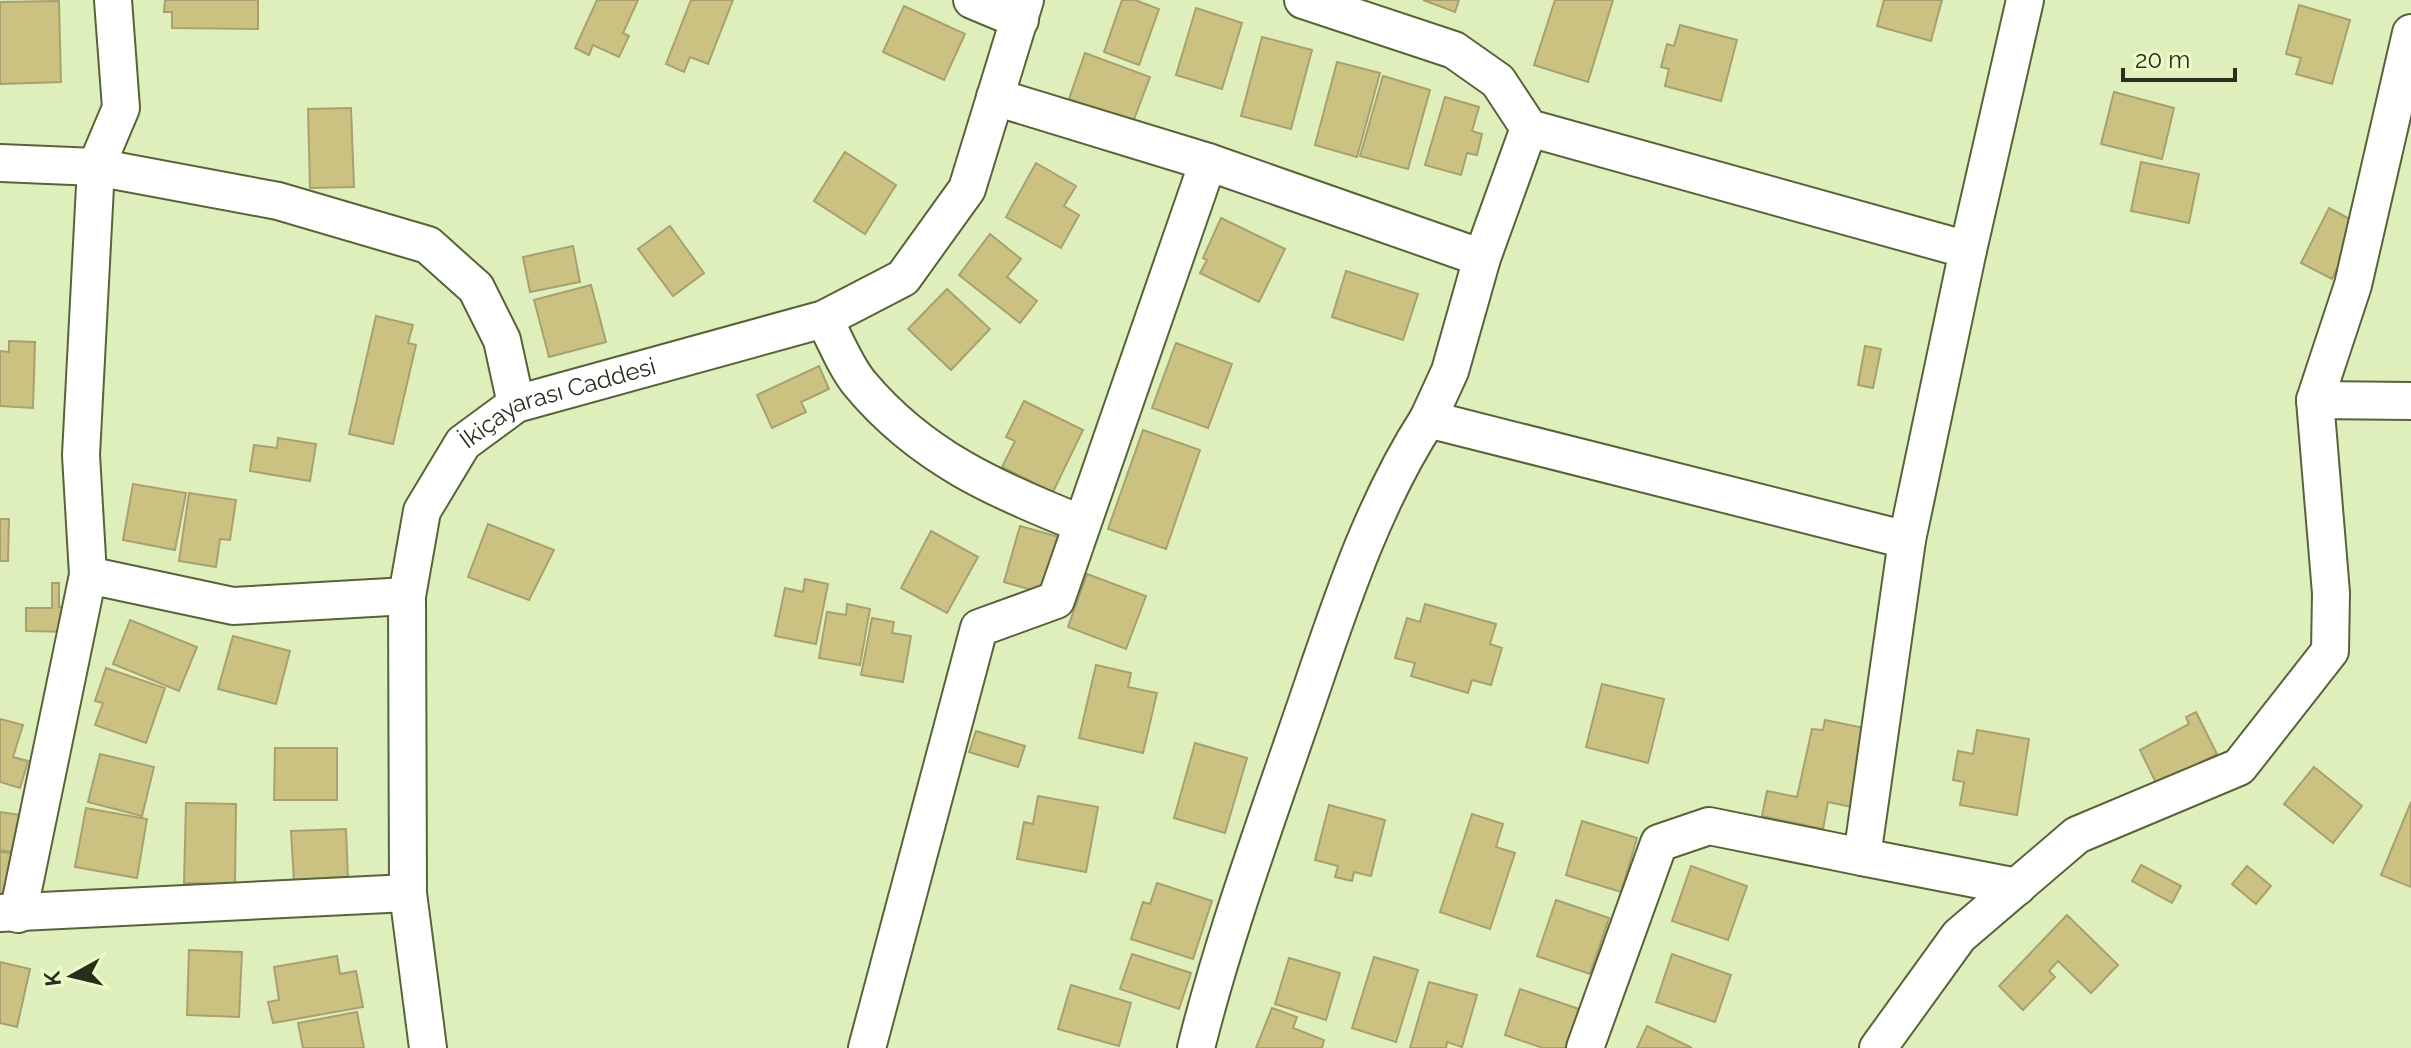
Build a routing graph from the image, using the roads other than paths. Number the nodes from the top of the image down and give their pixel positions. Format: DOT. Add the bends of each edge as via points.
graph roads {
  1 [pos="113,0"];
  2 [pos="972,0"];
  3 [pos="1303,0"];
  4 [pos="2025,0"];
  5 [pos="1022,10"];
  6 [pos="2411,33"];
  7 [pos="995,97"];
  8 [pos="1529,128"];
  9 [pos="1208,162"];
  10 [pos="0,163"];
  11 [pos="96,167"];
  12 [pos="1968,250"];
  13 [pos="1482,258"];
  14 [pos="824,319"];
  15 [pos="2315,400"];
  16 [pos="2411,401"];
  17 [pos="516,404"];
  18 [pos="1428,419"];
  19 [pos="1082,524"];
  20 [pos="1907,540"];
  21 [pos="88,575"];
  22 [pos="407,596"];
  23 [pos="1862,857"];
  24 [pos="2017,887"];
  25 [pos="408,893"];
  26 [pos="9,913"];
  27 [pos="428,1048"];
  28 [pos="867,1048"];
  29 [pos="1196,1048"];
  30 [pos="1585,1048"];
  31 [pos="1878,1048"];
  1 -- 11 [label="street" via="121,108"];
  2 -- 5 [label="street"];
  3 -- 8 [label="street" via="1454,50 1498,81"];
  4 -- 12 [label="street"];
  5 -- 7 [label="street, İkiçayarası Caddesi"];
  6 -- 15 [label="street" via="2353,285"];
  7 -- 9 [label="street"];
  7 -- 14 [label="street, İkiçayarası Caddesi" via="967,189 903,278"];
  8 -- 12 [label="street"];
  8 -- 13 [label="street"];
  9 -- 13 [label="street"];
  9 -- 19 [label="street"];
  10 -- 11 [label="street"];
  11 -- 17 [label="street" via="278,201 428,245 476,288 502,340"];
  11 -- 21 [label="street" via="81,455"];
  12 -- 20 [label="street"];
  13 -- 18 [label="street" via="1450,371"];
  14 -- 17 [label="street, İkiçayarası Caddesi"];
  14 -- 19 [label="street" via="859,382 925,448 997,490"];
  15 -- 16 [label="street"];
  15 -- 24 [label="street" via="2331,593 2330,651 2239,767 2077,835"];
  17 -- 22 [label="street, İkiçayarası Caddesi" via="463,443 422,511"];
  18 -- 20 [label="street"];
  18 -- 29 [label="street" via="1402,459 1345,593 1217,965"];
  19 -- 28 [label="street" via="1056,600 979,628"];
  20 -- 23 [label="street"];
  21 -- 22 [label="street" via="233,606"];
  21 -- 26 [label="street"];
  22 -- 25 [label="street, İkiçayarası Caddesi"];
  23 -- 24 [label="street"];
  23 -- 30 [label="street" via="1709,826 1659,843"];
  24 -- 31 [label="street" via="1959,936"];
  25 -- 26 [label="street"];
  25 -- 27 [label="street, İkiçayarası Caddesi"];
}
